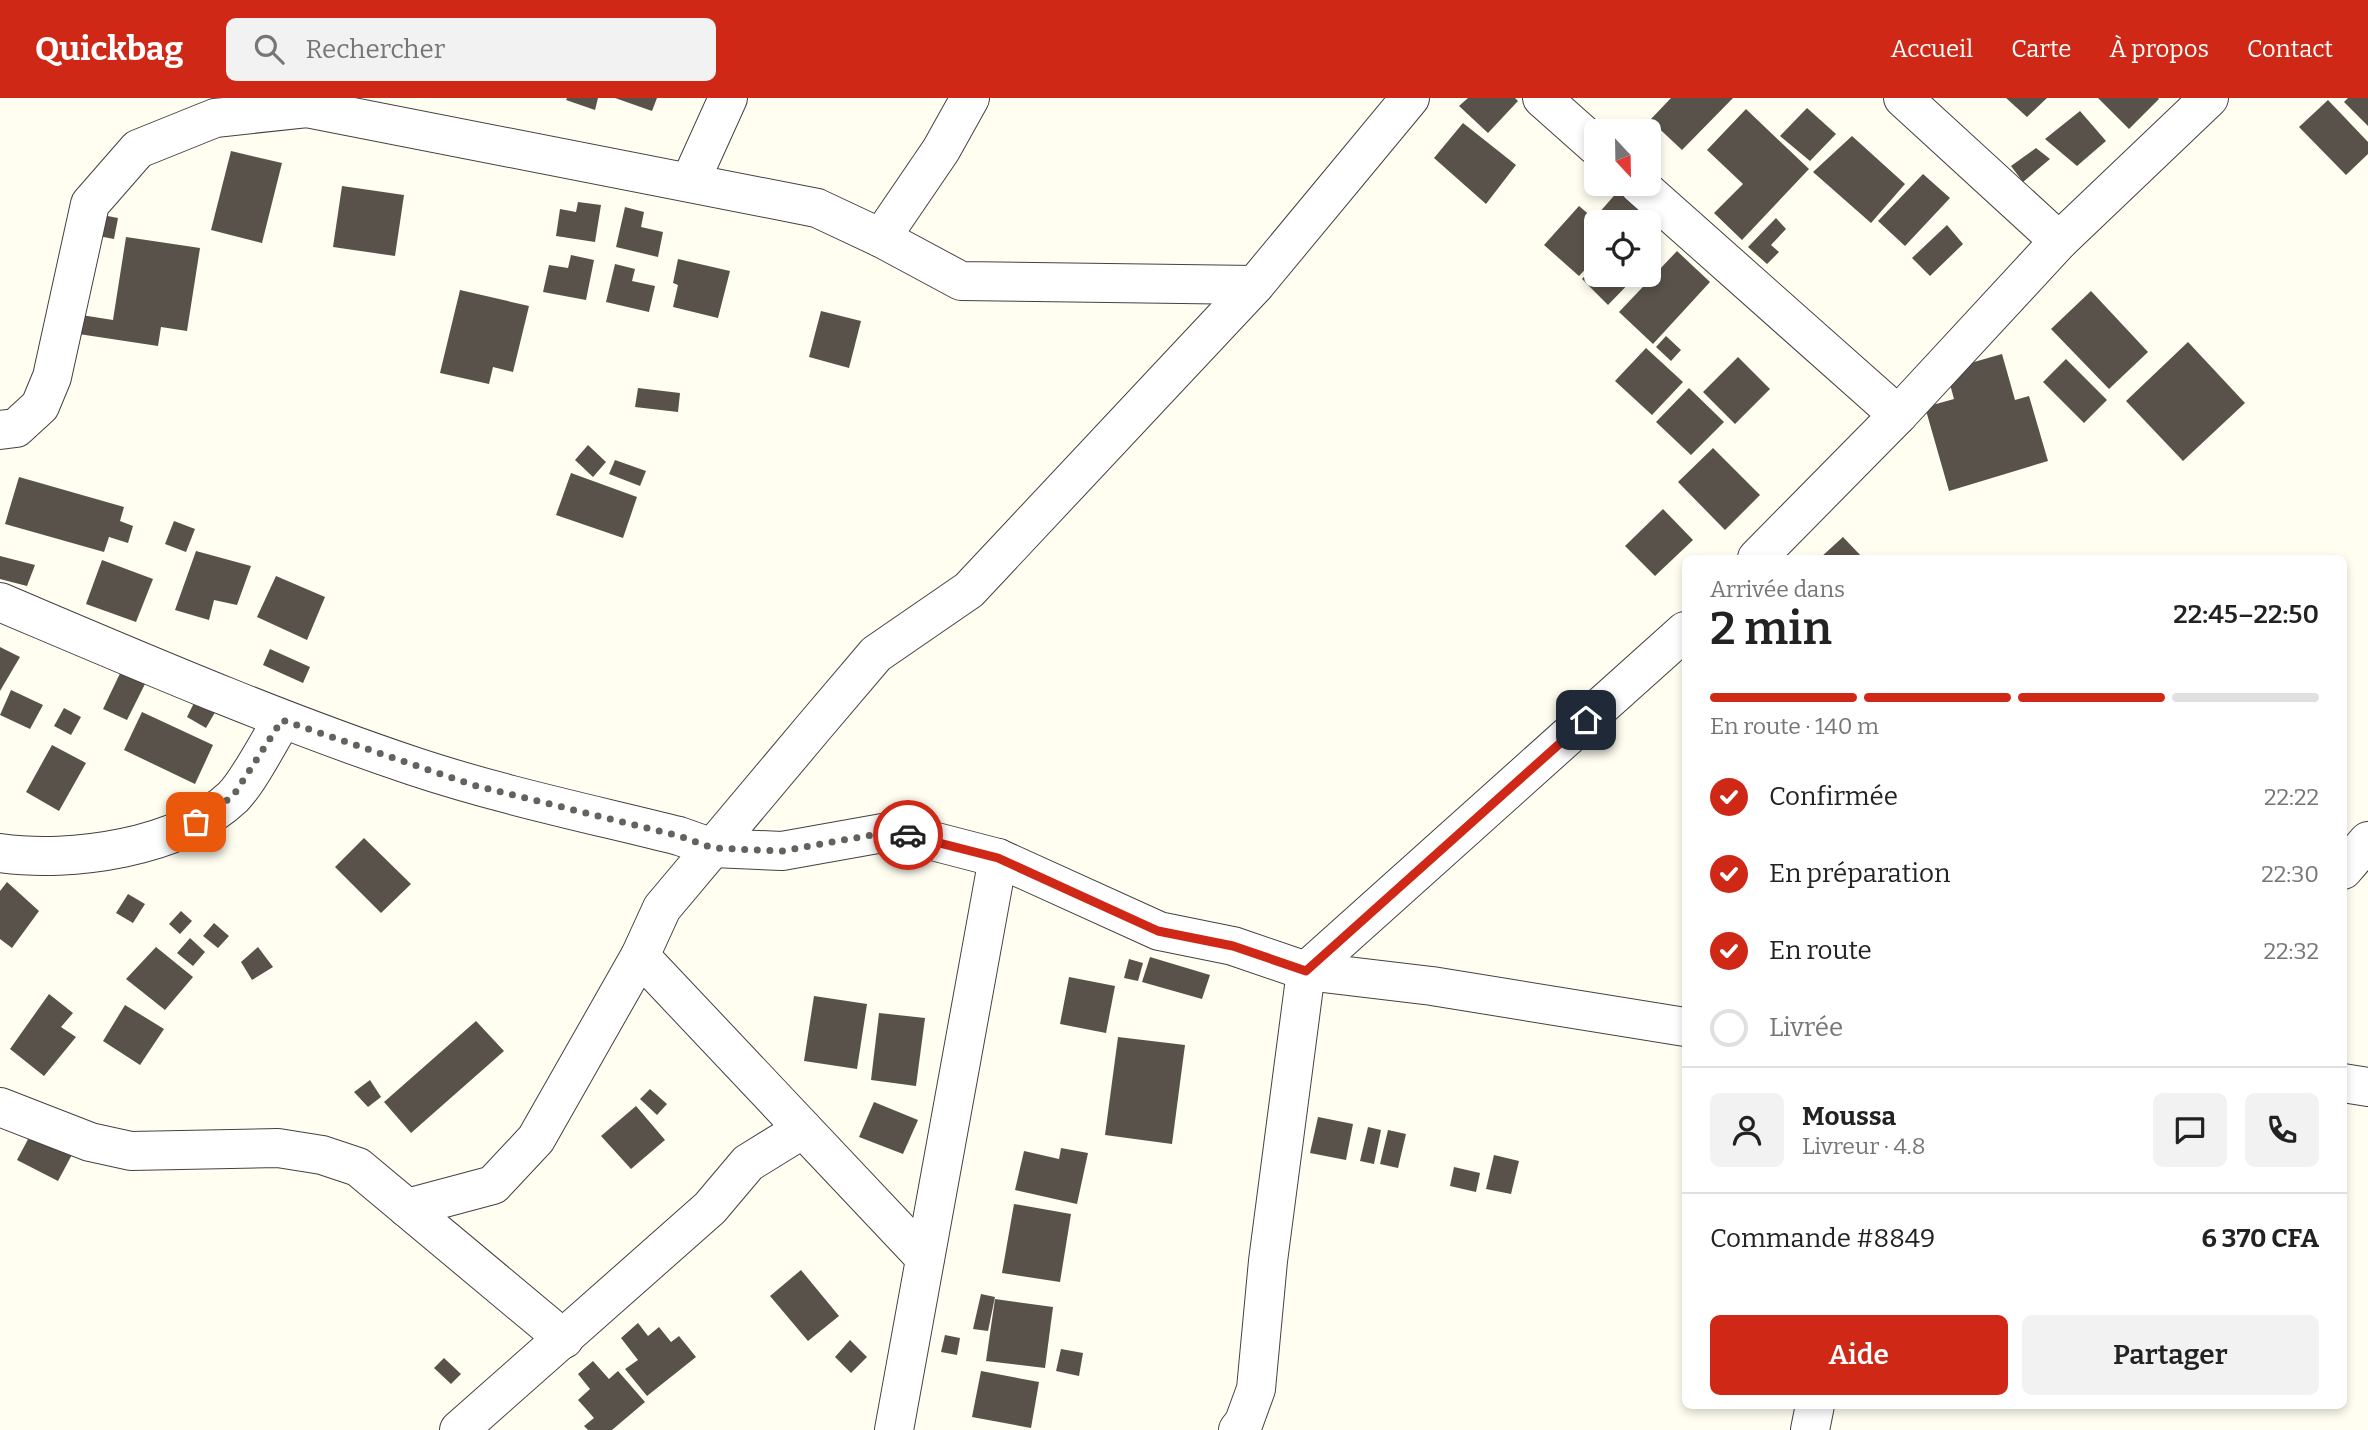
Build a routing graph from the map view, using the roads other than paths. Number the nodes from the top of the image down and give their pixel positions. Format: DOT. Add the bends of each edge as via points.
graph roads {
  1 [pos="728,98"];
  2 [pos="970,98"];
  3 [pos="1410,98"];
  4 [pos="1542,98"];
  5 [pos="1903,98"];
  6 [pos="2209,98"];
  7 [pos="1584,135"];
  8 [pos="690,182"];
  9 [pos="1652,196"];
  10 [pos="881,239"];
  11 [pos="2059,241"];
  12 [pos="1255,285"];
  13 [pos="1898,415"];
  14 [pos="0,430"];
  15 [pos="1760,555"];
  16 [pos="0,602"];
  17 [pos="1682,634"];
  18 [pos="282,720"];
  19 [pos="2368,841"];
  20 [pos="713,848"];
  21 [pos="0,853"];
  22 [pos="998,858"];
  23 [pos="2347,865"];
  24 [pos="640,956"];
  25 [pos="1306,971"];
  26 [pos="1682,1027"];
  27 [pos="2347,1084"];
  28 [pos="2368,1087"];
  29 [pos="0,1107"];
  30 [pos="803,1129"];
  31 [pos="407,1208"];
  32 [pos="925,1258"];
  33 [pos="564,1339"];
  34 [pos="1814,1409"];
  35 [pos="458,1430"];
  36 [pos="894,1430"];
  37 [pos="1238,1430"];
  38 [pos="1810,1430"];
  1 -- 8 [label="street"];
  2 -- 10 [label="street"];
  3 -- 12 [label="street"];
  4 -- 7 [label="street"];
  5 -- 11 [label="street"];
  6 -- 11 [label="street"];
  8 -- 10 [label="street" via="817,208"];
  8 -- 14 [label="street" via="307,108 215,118 138,149 90,204 52,377 40,406 16,428"];
  9 -- 13 [label="street"];
  10 -- 12 [label="street" via="961,281"];
  11 -- 13 [label="street"];
  12 -- 20 [label="street" via="969,590 876,654"];
  13 -- 15 [label="street"];
  16 -- 18 [label="street"];
  17 -- 25 [label="street"];
  18 -- 20 [label="street" via="473,785"];
  18 -- 21 [label="street" via="233,796 196,822 141,844 74,856"];
  19 -- 23 [label="street"];
  20 -- 22 [label="street" via="782,851 894,831"];
  20 -- 24 [label="street" via="662,908"];
  22 -- 25 [label="street" via="1158,931 1233,946"];
  22 -- 32 [label="street"];
  24 -- 30 [label="street"];
  24 -- 31 [label="street" via="536,1139 494,1185"];
  25 -- 26 [label="street" via="1432,986"];
  25 -- 37 [label="street" via="1256,1390"];
  27 -- 28 [label="street"];
  29 -- 31 [label="street" via="90,1142 131,1151 278,1149 323,1155 358,1167"];
  30 -- 32 [label="street"];
  30 -- 33 [label="street" via="748,1163 710,1208"];
  31 -- 33 [label="street"];
  32 -- 36 [label="street"];
  33 -- 35 [label="street"];
  34 -- 38 [label="street"];
}
